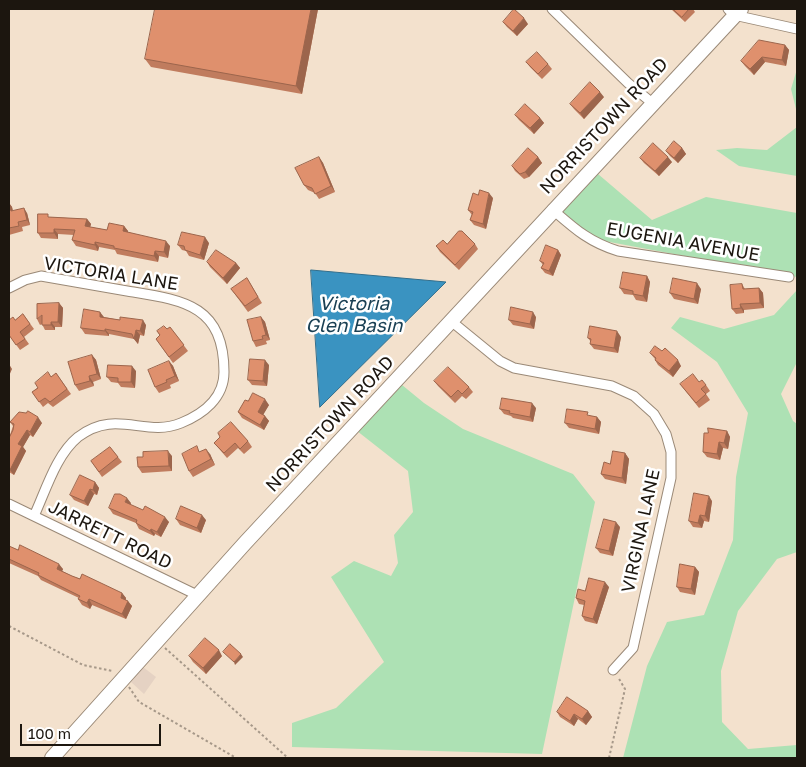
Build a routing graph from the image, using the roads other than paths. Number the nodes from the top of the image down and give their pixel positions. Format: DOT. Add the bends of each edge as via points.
graph roads {
  1 [pos="552,9"];
  2 [pos="734,11"];
  3 [pos="797,29"];
  4 [pos="652,102"];
  5 [pos="552,210"];
  6 [pos="789,277"];
  7 [pos="9,288"];
  8 [pos="451,321"];
  9 [pos="9,504"];
  10 [pos="34,516"];
  11 [pos="197,595"];
  12 [pos="613,670"];
  13 [pos="52,758"];
  1 -- 4 [label="street"];
  2 -- 3 [label="street"];
  2 -- 4 [label="main road, NORRISTOWN ROAD"];
  4 -- 5 [label="main road, NORRISTOWN ROAD"];
  5 -- 6 [label="street, EUGENIA AVENUE" via="581,235 618,250"];
  5 -- 8 [label="main road, NORRISTOWN ROAD"];
  7 -- 10 [label="street, VICTORIA LANE" via="41,276 181,300 210,321 224,355 223,382 216,398 186,421 167,427 110,423 79,436 65,450"];
  8 -- 11 [label="main road, NORRISTOWN ROAD"];
  8 -- 12 [label="street, VIRGINA LANE" via="500,361 514,368 623,389 648,407 666,434 672,466 669,487 633,648"];
  9 -- 10 [label="street, JARRETT ROAD"];
  10 -- 11 [label="street, JARRETT ROAD"];
  11 -- 13 [label="main road, NORRISTOWN ROAD"];
}
